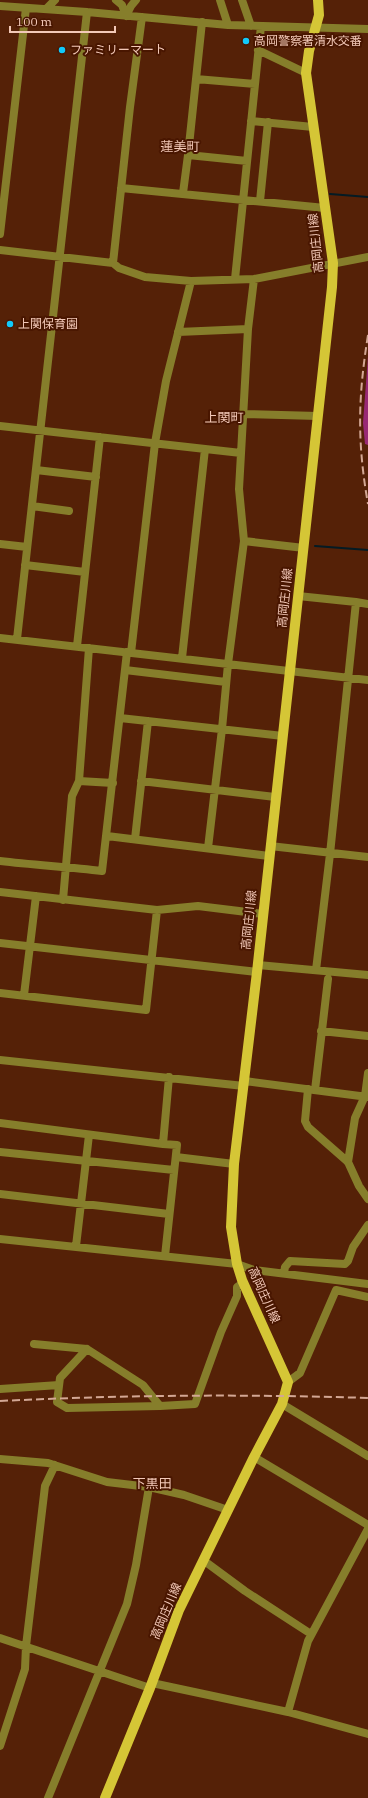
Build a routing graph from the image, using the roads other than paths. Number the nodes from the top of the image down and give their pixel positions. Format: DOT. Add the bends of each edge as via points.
graph roads {
  1 [pos="55,0"];
  2 [pos="116,0"];
  3 [pos="136,0"];
  4 [pos="220,0"];
  5 [pos="242,0"];
  6 [pos="318,0"];
  7 [pos="0,6"];
  8 [pos="26,8"];
  9 [pos="46,9"];
  10 [pos="87,12"];
  11 [pos="126,16"];
  12 [pos="142,17"];
  13 [pos="202,22"];
  14 [pos="228,25"];
  15 [pos="251,26"];
  16 [pos="261,26"];
  17 [pos="316,27"];
  18 [pos="368,29"];
  19 [pos="258,50"];
  20 [pos="306,73"];
  21 [pos="196,79"];
  22 [pos="255,84"];
  23 [pos="251,121"];
  24 [pos="268,122"];
  25 [pos="313,127"];
  26 [pos="188,156"];
  27 [pos="247,161"];
  28 [pos="122,188"];
  29 [pos="183,193"];
  30 [pos="242,200"];
  31 [pos="260,201"];
  32 [pos="325,208"];
  33 [pos="0,234"];
  34 [pos="0,250"];
  35 [pos="59,257"];
  36 [pos="368,257"];
  37 [pos="114,263"];
  38 [pos="333,263"];
  39 [pos="235,279"];
  40 [pos="254,279"];
  41 [pos="191,281"];
  42 [pos="248,330"];
  43 [pos="178,332"];
  44 [pos="244,414"];
  45 [pos="318,416"];
  46 [pos="0,426"];
  47 [pos="40,430"];
  48 [pos="100,437"];
  49 [pos="155,444"];
  50 [pos="205,449"];
  51 [pos="242,453"];
  52 [pos="36,470"];
  53 [pos="96,477"];
  54 [pos="32,506"];
  55 [pos="69,511"];
  56 [pos="244,541"];
  57 [pos="0,544"];
  58 [pos="27,547"];
  59 [pos="304,548"];
  60 [pos="25,565"];
  61 [pos="85,572"];
  62 [pos="298,596"];
  63 [pos="356,602"];
  64 [pos="368,604"];
  65 [pos="0,638"];
  66 [pos="16,640"];
  67 [pos="77,646"];
  68 [pos="89,648"];
  69 [pos="129,652"];
  70 [pos="182,658"];
  71 [pos="228,664"];
  72 [pos="125,670"];
  73 [pos="290,672"];
  74 [pos="349,678"];
  75 [pos="368,680"];
  76 [pos="226,682"];
  77 [pos="120,718"];
  78 [pos="148,721"];
  79 [pos="222,729"];
  80 [pos="283,736"];
  81 [pos="79,781"];
  82 [pos="141,781"];
  83 [pos="113,783"];
  84 [pos="215,789"];
  85 [pos="276,796"];
  86 [pos="107,836"];
  87 [pos="135,839"];
  88 [pos="208,848"];
  89 [pos="270,851"];
  90 [pos="330,854"];
  91 [pos="368,857"];
  92 [pos="0,861"];
  93 [pos="66,866"];
  94 [pos="0,892"];
  95 [pos="36,896"];
  96 [pos="63,900"];
  97 [pos="157,910"];
  98 [pos="263,914"];
  99 [pos="0,943"];
  100 [pos="30,947"];
  101 [pos="151,960"];
  102 [pos="257,968"];
  103 [pos="316,970"];
  104 [pos="368,975"];
  105 [pos="328,979"];
  106 [pos="0,993"];
  107 [pos="24,995"];
  108 [pos="321,1031"];
  109 [pos="368,1036"];
  110 [pos="0,1060"];
  111 [pos="368,1073"];
  112 [pos="169,1077"];
  113 [pos="244,1084"];
  114 [pos="311,1090"];
  115 [pos="366,1096"];
  116 [pos="0,1122"];
  117 [pos="89,1135"];
  118 [pos="163,1144"];
  119 [pos="0,1152"];
  120 [pos="176,1157"];
  121 [pos="86,1162"];
  122 [pos="348,1162"];
  123 [pos="234,1164"];
  124 [pos="174,1170"];
  125 [pos="0,1194"];
  126 [pos="368,1198"];
  127 [pos="81,1203"];
  128 [pos="170,1214"];
  129 [pos="368,1225"];
  130 [pos="0,1239"];
  131 [pos="76,1246"];
  132 [pos="164,1256"];
  133 [pos="237,1264"];
  134 [pos="284,1274"];
  135 [pos="243,1283"];
  136 [pos="368,1284"];
  137 [pos="368,1297"];
  138 [pos="34,1344"];
  139 [pos="87,1349"];
  140 [pos="288,1382"];
  141 [pos="59,1385"];
  142 [pos="0,1389"];
  143 [pos="282,1404"];
  144 [pos="160,1406"];
  145 [pos="368,1456"];
  146 [pos="254,1457"];
  147 [pos="0,1459"];
  148 [pos="55,1465"];
  149 [pos="149,1487"];
  150 [pos="228,1510"];
  151 [pos="368,1525"];
  152 [pos="368,1529"];
  153 [pos="203,1560"];
  154 [pos="311,1634"];
  155 [pos="0,1638"];
  156 [pos="26,1646"];
  157 [pos="99,1672"];
  158 [pos="151,1686"];
  159 [pos="288,1712"];
  160 [pos="368,1734"];
  161 [pos="0,1746"];
  162 [pos="48,1798"];
  163 [pos="105,1798"];
  1 -- 9 [label="street"];
  2 -- 11 [label="street" via="122,5"];
  3 -- 11 [label="street"];
  4 -- 14 [label="street"];
  5 -- 15 [label="street"];
  6 -- 17 [label="main road, 高岡庄川線" via="319,15"];
  7 -- 8 [label="street"];
  8 -- 9 [label="street"];
  8 -- 33 [label="street"];
  9 -- 10 [label="street"];
  10 -- 11 [label="street"];
  10 -- 35 [label="street"];
  11 -- 12 [label="street"];
  12 -- 13 [label="street"];
  12 -- 28 [label="street"];
  13 -- 14 [label="street"];
  13 -- 21 [label="street"];
  14 -- 15 [label="street"];
  15 -- 16 [label="street"];
  16 -- 17 [label="street"];
  16 -- 19 [label="street"];
  17 -- 18 [label="street"];
  17 -- 20 [label="main road, 高岡庄川線"];
  19 -- 20 [label="street"];
  19 -- 22 [label="street"];
  20 -- 25 [label="main road, 高岡庄川線"];
  21 -- 22 [label="street"];
  21 -- 26 [label="street"];
  22 -- 23 [label="street"];
  23 -- 24 [label="street"];
  23 -- 27 [label="street"];
  24 -- 25 [label="street"];
  24 -- 31 [label="street"];
  25 -- 32 [label="main road, 高岡庄川線"];
  26 -- 27 [label="street"];
  26 -- 29 [label="street"];
  27 -- 30 [label="street"];
  28 -- 29 [label="street"];
  28 -- 37 [label="street"];
  29 -- 30 [label="street"];
  30 -- 31 [label="street"];
  30 -- 39 [label="street"];
  31 -- 32 [label="street"];
  32 -- 38 [label="main road, 高岡庄川線"];
  34 -- 35 [label="street"];
  35 -- 37 [label="street"];
  35 -- 47 [label="street"];
  36 -- 38 [label="street"];
  37 -- 41 [label="street" via="119,268 145,277"];
  38 -- 40 [label="street"];
  38 -- 45 [label="main road, 高岡庄川線"];
  39 -- 40 [label="street"];
  39 -- 41 [label="street"];
  40 -- 42 [label="street"];
  41 -- 43 [label="street"];
  42 -- 43 [label="street"];
  42 -- 44 [label="street"];
  43 -- 49 [label="street"];
  44 -- 45 [label="street"];
  44 -- 51 [label="street"];
  45 -- 59 [label="main road, 高岡庄川線"];
  46 -- 47 [label="street"];
  47 -- 48 [label="street"];
  47 -- 52 [label="street"];
  48 -- 49 [label="street"];
  48 -- 53 [label="street"];
  49 -- 50 [label="street"];
  49 -- 69 [label="street"];
  50 -- 51 [label="street"];
  50 -- 70 [label="street"];
  51 -- 56 [label="street" via="239,489"];
  52 -- 53 [label="street"];
  52 -- 54 [label="street"];
  53 -- 61 [label="street"];
  54 -- 55 [label="street"];
  54 -- 58 [label="street"];
  56 -- 59 [label="street"];
  56 -- 71 [label="street"];
  57 -- 58 [label="street"];
  58 -- 60 [label="street"];
  59 -- 62 [label="main road, 高岡庄川線"];
  60 -- 61 [label="street"];
  60 -- 66 [label="street"];
  61 -- 67 [label="street"];
  62 -- 63 [label="street"];
  62 -- 73 [label="main road, 高岡庄川線"];
  63 -- 64 [label="street"];
  63 -- 74 [label="street"];
  65 -- 66 [label="street"];
  66 -- 67 [label="street"];
  67 -- 68 [label="street"];
  68 -- 69 [label="street"];
  68 -- 81 [label="street"];
  69 -- 70 [label="street"];
  69 -- 72 [label="street"];
  70 -- 71 [label="street"];
  71 -- 73 [label="street"];
  71 -- 76 [label="street"];
  72 -- 76 [label="street"];
  72 -- 77 [label="street"];
  73 -- 74 [label="street"];
  73 -- 80 [label="main road, 高岡庄川線"];
  74 -- 75 [label="street"];
  74 -- 90 [label="street"];
  76 -- 79 [label="street"];
  77 -- 78 [label="street"];
  77 -- 83 [label="street"];
  78 -- 79 [label="street"];
  78 -- 82 [label="street"];
  79 -- 80 [label="street"];
  79 -- 84 [label="street"];
  80 -- 85 [label="main road, 高岡庄川線"];
  81 -- 83 [label="street"];
  81 -- 93 [label="street" via="72,796"];
  82 -- 84 [label="street"];
  82 -- 87 [label="street"];
  83 -- 86 [label="street"];
  84 -- 85 [label="street"];
  84 -- 88 [label="street"];
  85 -- 89 [label="main road, 高岡庄川線"];
  86 -- 87 [label="street"];
  86 -- 93 [label="street" via="102,871"];
  87 -- 88 [label="street"];
  88 -- 89 [label="street"];
  89 -- 90 [label="street"];
  89 -- 98 [label="main road, 高岡庄川線"];
  90 -- 91 [label="street"];
  90 -- 103 [label="street"];
  92 -- 93 [label="street"];
  93 -- 96 [label="street"];
  94 -- 95 [label="street"];
  95 -- 96 [label="street"];
  95 -- 100 [label="street"];
  96 -- 97 [label="street"];
  97 -- 98 [label="street" via="198,906"];
  97 -- 101 [label="street"];
  98 -- 102 [label="main road, 高岡庄川線"];
  99 -- 100 [label="street"];
  100 -- 101 [label="street"];
  100 -- 107 [label="street"];
  101 -- 102 [label="street"];
  101 -- 107 [label="street" via="146,1010"];
  102 -- 103 [label="street"];
  102 -- 113 [label="main road, 高岡庄川線"];
  103 -- 104 [label="street"];
  105 -- 108 [label="street"];
  106 -- 107 [label="street"];
  108 -- 109 [label="street"];
  108 -- 114 [label="street"];
  110 -- 112 [label="street"];
  111 -- 115 [label="street"];
  112 -- 113 [label="street"];
  112 -- 118 [label="street"];
  113 -- 114 [label="street"];
  113 -- 123 [label="main road, 高岡庄川線"];
  114 -- 115 [label="street"];
  114 -- 122 [label="street" via="305,1121 308,1127"];
  115 -- 122 [label="street" via="355,1118"];
  116 -- 117 [label="street"];
  117 -- 118 [label="street"];
  117 -- 121 [label="street"];
  118 -- 120 [label="street" via="177,1145"];
  119 -- 121 [label="street"];
  120 -- 123 [label="street"];
  120 -- 124 [label="street"];
  121 -- 124 [label="street"];
  121 -- 127 [label="street"];
  122 -- 126 [label="street" via="359,1186"];
  123 -- 133 [label="main road, 高岡庄川線" via="231,1227"];
  124 -- 128 [label="street"];
  125 -- 127 [label="street"];
  127 -- 128 [label="street"];
  127 -- 131 [label="street"];
  128 -- 132 [label="street"];
  129 -- 134 [label="street" via="345,1264 290,1261 284,1267"];
  130 -- 131 [label="street"];
  131 -- 132 [label="street"];
  132 -- 133 [label="street"];
  133 -- 134 [label="street" via="254,1270"];
  133 -- 135 [label="main road, 高岡庄川線"];
  134 -- 136 [label="street"];
  135 -- 140 [label="main road, 高岡庄川線"];
  135 -- 144 [label="street" via="238,1286 237,1296 195,1404"];
  137 -- 140 [label="street" via="336,1290 300,1374"];
  138 -- 139 [label="street"];
  139 -- 141 [label="street" via="60,1378"];
  139 -- 144 [label="street" via="143,1385"];
  140 -- 143 [label="main road, 高岡庄川線"];
  141 -- 142 [label="street"];
  141 -- 144 [label="street" via="57,1402 67,1408"];
  143 -- 145 [label="street"];
  143 -- 146 [label="main road, 高岡庄川線"];
  146 -- 150 [label="main road, 高岡庄川線"];
  146 -- 151 [label="street"];
  147 -- 148 [label="street"];
  148 -- 149 [label="street" via="107,1482"];
  148 -- 156 [label="street" via="45,1486"];
  149 -- 150 [label="street" via="184,1495"];
  149 -- 157 [label="street" via="127,1604"];
  150 -- 153 [label="main road, 高岡庄川線"];
  152 -- 154 [label="street"];
  153 -- 154 [label="street"];
  153 -- 158 [label="main road, 高岡庄川線" via="179,1610"];
  154 -- 159 [label="street"];
  155 -- 156 [label="street"];
  156 -- 157 [label="street"];
  156 -- 161 [label="street" via="25,1669"];
  157 -- 158 [label="street"];
  157 -- 162 [label="street"];
  158 -- 159 [label="street"];
  158 -- 163 [label="main road, 高岡庄川線"];
  159 -- 160 [label="street"];
}
